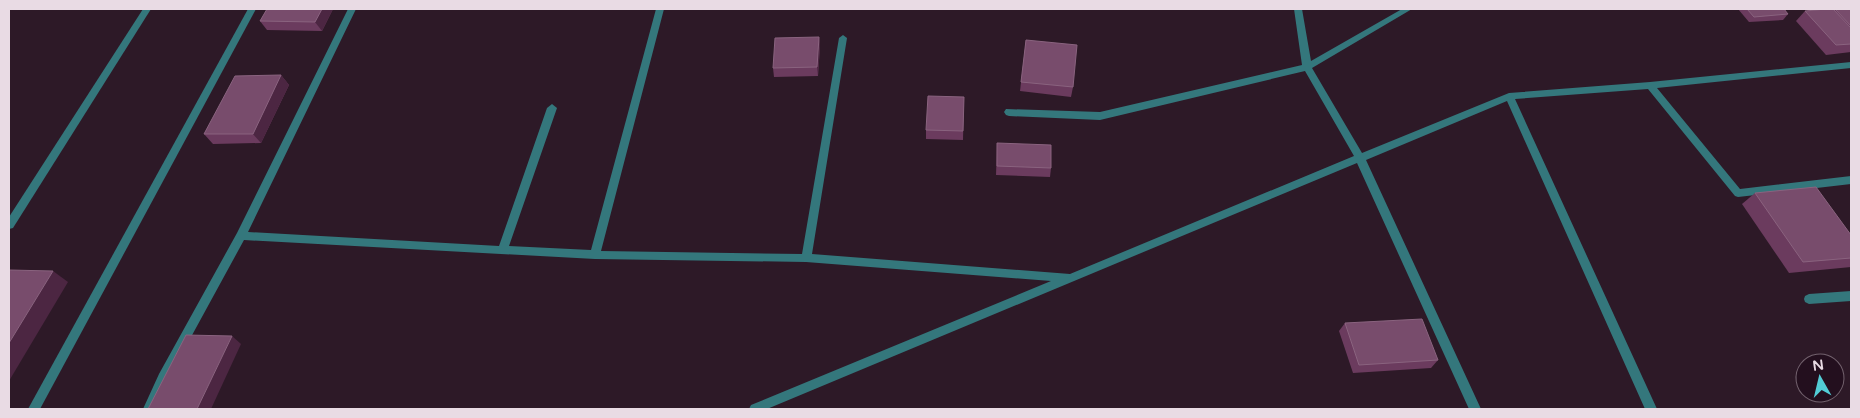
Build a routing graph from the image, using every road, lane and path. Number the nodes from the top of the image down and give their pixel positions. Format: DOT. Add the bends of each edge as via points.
graph roads {
  1 [pos="146,9"];
  2 [pos="252,9"];
  3 [pos="352,9"];
  4 [pos="660,9"];
  5 [pos="1298,9"];
  6 [pos="1408,9"];
  7 [pos="842,38"];
  8 [pos="1851,65"];
  9 [pos="1307,67"];
  10 [pos="1650,85"];
  11 [pos="1509,96"];
  12 [pos="552,108"];
  13 [pos="1009,112"];
  14 [pos="1360,158"];
  15 [pos="1851,180"];
  16 [pos="9,225"];
  17 [pos="241,236"];
  18 [pos="502,251"];
  19 [pos="595,256"];
  20 [pos="806,258"];
  21 [pos="1072,278"];
  22 [pos="1851,296"];
  23 [pos="1809,299"];
  24 [pos="34,409"];
  25 [pos="148,409"];
  26 [pos="755,409"];
  27 [pos="1475,409"];
  28 [pos="1651,409"];
  1 -- 16 [label="street"];
  2 -- 24 [label="street"];
  3 -- 17 [label="street"];
  4 -- 19 [label="street"];
  5 -- 9 [label="street"];
  6 -- 9 [label="street"];
  7 -- 20 [label="street"];
  8 -- 10 [label="street"];
  9 -- 13 [label="street" via="1100,116"];
  9 -- 14 [label="street"];
  10 -- 11 [label="street"];
  10 -- 15 [label="street" via="1738,193"];
  11 -- 14 [label="street"];
  11 -- 28 [label="street"];
  12 -- 18 [label="street"];
  14 -- 21 [label="street"];
  14 -- 27 [label="street"];
  17 -- 18 [label="street"];
  17 -- 25 [label="street"];
  18 -- 19 [label="street"];
  19 -- 20 [label="street"];
  20 -- 21 [label="street"];
  21 -- 26 [label="street"];
  22 -- 23 [label="street"];
}
